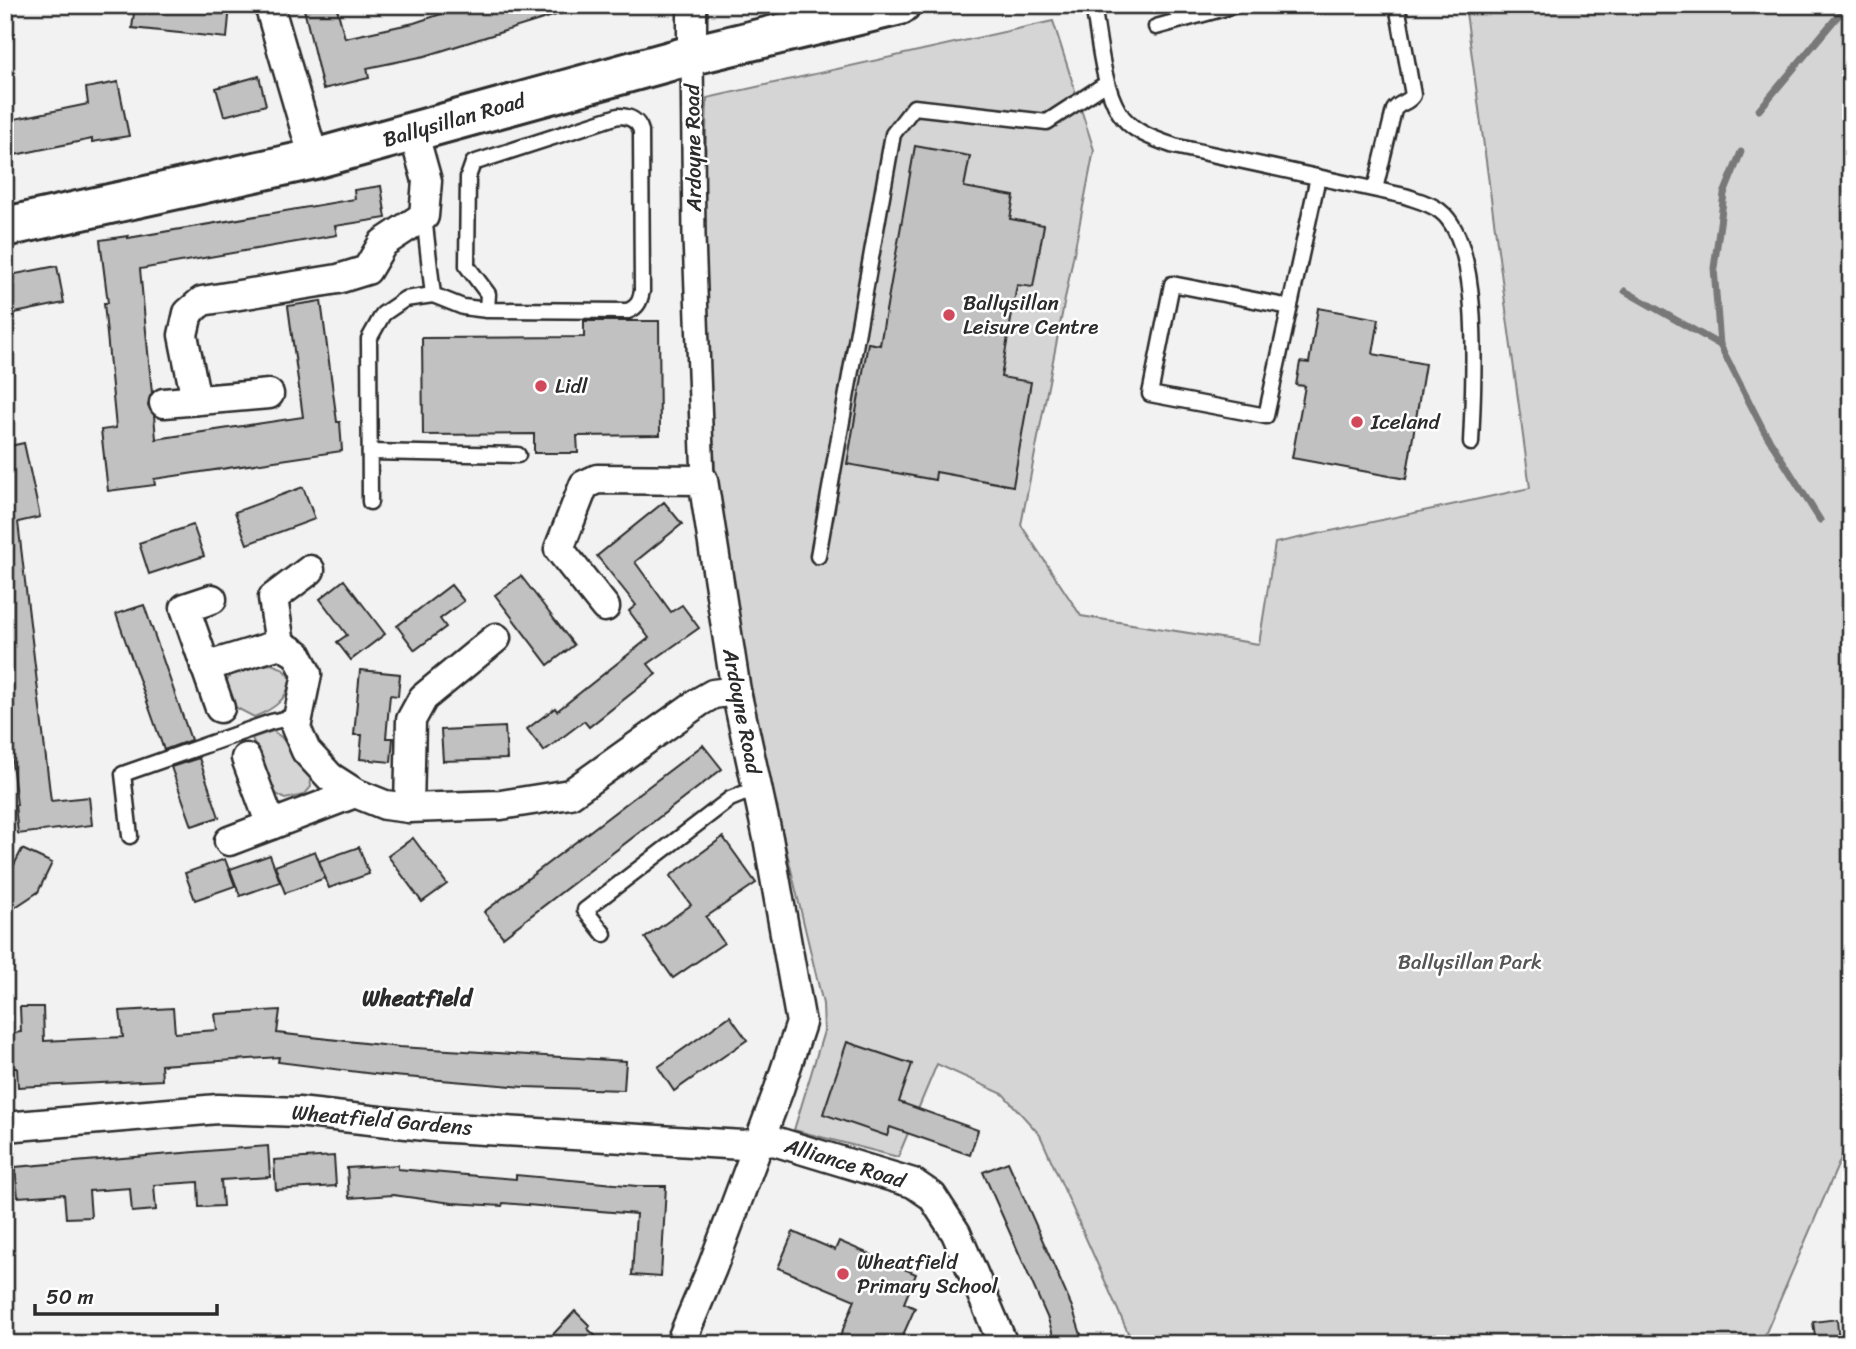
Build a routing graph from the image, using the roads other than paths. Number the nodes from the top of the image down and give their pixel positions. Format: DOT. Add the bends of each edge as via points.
graph roads {
  1 [pos="269,5"];
  2 [pos="692,5"];
  3 [pos="900,5"];
  4 [pos="1093,5"];
  5 [pos="1236,5"];
  6 [pos="1397,5"];
  7 [pos="1156,27"];
  8 [pos="692,54"];
  9 [pos="1107,83"];
  10 [pos="413,131"];
  11 [pos="314,159"];
  12 [pos="1318,177"];
  13 [pos="1375,189"];
  14 [pos="424,216"];
  15 [pos="5,227"];
  16 [pos="433,295"];
  17 [pos="1290,307"];
  18 [pos="487,310"];
  19 [pos="269,394"];
  20 [pos="196,400"];
  21 [pos="164,403"];
  22 [pos="1471,443"];
  23 [pos="370,452"];
  24 [pos="518,455"];
  25 [pos="703,480"];
  26 [pos="370,502"];
  27 [pos="818,556"];
  28 [pos="310,570"];
  29 [pos="212,599"];
  30 [pos="605,607"];
  31 [pos="496,638"];
  32 [pos="279,644"];
  33 [pos="205,667"];
  34 [pos="736,691"];
  35 [pos="219,708"];
  36 [pos="297,716"];
  37 [pos="246,758"];
  38 [pos="757,788"];
  39 [pos="355,793"];
  40 [pos="409,808"];
  41 [pos="271,825"];
  42 [pos="130,836"];
  43 [pos="229,841"];
  44 [pos="604,934"];
  45 [pos="5,1127"];
  46 [pos="759,1142"];
  47 [pos="680,1344"];
  48 [pos="1003,1344"];
  1 -- 11 [label="street"];
  2 -- 8 [label="street"];
  3 -- 8 [label="highway, Ballysillan Road"];
  4 -- 9 [label="lane"];
  5 -- 7 [label="lane"];
  6 -- 13 [label="lane" via="1413,95 1394,110"];
  8 -- 10 [label="highway, Ballysillan Road"];
  8 -- 25 [label="street, Ardoyne Road"];
  9 -- 12 [label="lane" via="1119,113 1151,138"];
  9 -- 27 [label="lane" via="1047,122 914,107 893,134"];
  10 -- 11 [label="highway, Ballysillan Road"];
  10 -- 14 [label="street" via="427,181"];
  11 -- 15 [label="highway, Ballysillan Road"];
  12 -- 13 [label="lane"];
  12 -- 17 [label="lane"];
  13 -- 22 [label="lane" via="1440,210 1457,234 1473,316"];
  14 -- 16 [label="lane"];
  14 -- 20 [label="street" via="383,243 367,270 338,279 201,301 188,313 183,335"];
  16 -- 18 [label="lane" via="463,307"];
  16 -- 23 [label="lane" via="405,299 383,314 369,339"];
  17 -- 17 [label="lane" via="1172,284 1150,394 1266,416"];
  18 -- 18 [label="lane" via="635,308 642,290 641,131 637,122 618,116 473,163 468,177 467,266 488,294"];
  19 -- 20 [label="street"];
  20 -- 21 [label="street"];
  23 -- 24 [label="lane"];
  23 -- 26 [label="lane"];
  25 -- 30 [label="street" via="597,479 584,485 559,549"];
  25 -- 34 [label="street, Ardoyne Road"];
  28 -- 32 [label="street" via="273,598"];
  29 -- 33 [label="street" via="185,608"];
  31 -- 40 [label="street" via="423,698 411,720"];
  32 -- 33 [label="street"];
  32 -- 36 [label="street" via="297,654 307,674"];
  33 -- 35 [label="street"];
  34 -- 38 [label="street, Ardoyne Road"];
  34 -- 40 [label="street" via="713,694 699,702 570,794 501,806"];
  36 -- 39 [label="street" via="296,728 306,751 330,777"];
  36 -- 42 [label="lane" via="123,774"];
  37 -- 41 [label="street"];
  38 -- 44 [label="lane" via="730,799 585,910"];
  38 -- 46 [label="street, Ardoyne Road" via="801,1023"];
  39 -- 40 [label="street" via="385,805"];
  39 -- 41 [label="street"];
  41 -- 43 [label="street"];
  45 -- 46 [label="street, Wheatfield Gardens" via="218,1109 298,1112 434,1127 743,1145"];
  46 -- 47 [label="street, Ardoyne Road"];
  46 -- 48 [label="street, Alliance Road" via="774,1141 913,1183 932,1196 956,1233"];
}
